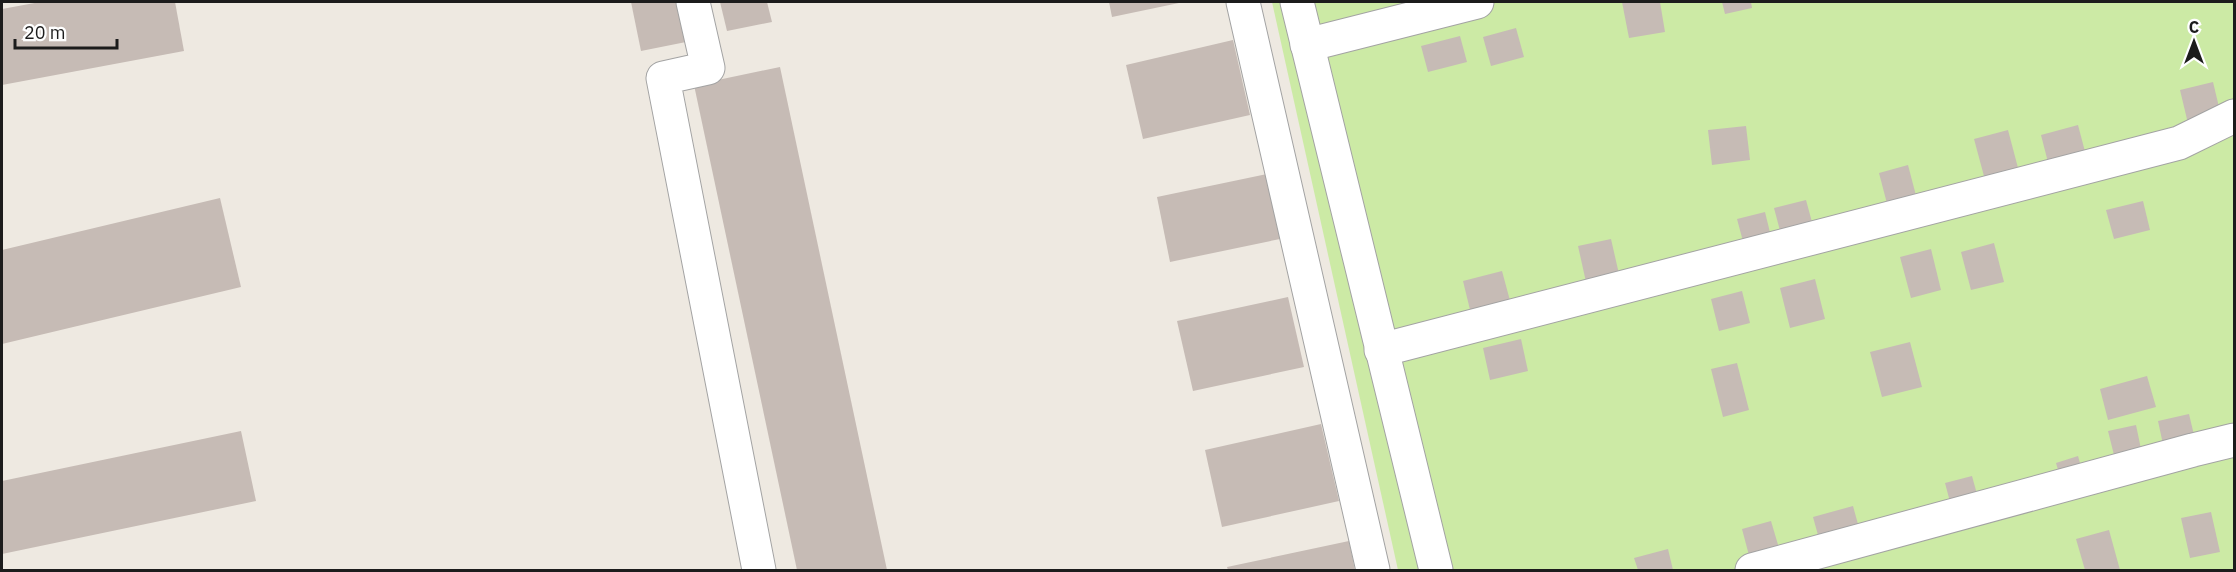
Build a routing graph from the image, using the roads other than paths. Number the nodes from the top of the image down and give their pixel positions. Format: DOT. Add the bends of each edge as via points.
graph roads {
  1 [pos="693,2"];
  2 [pos="1244,2"];
  3 [pos="1297,2"];
  4 [pos="1478,2"];
  5 [pos="1307,45"];
  6 [pos="2235,116"];
  7 [pos="1381,350"];
  8 [pos="2235,440"];
  9 [pos="759,570"];
  10 [pos="1373,570"];
  11 [pos="1436,570"];
  12 [pos="1752,570"];
  1 -- 9 [label="lane" via="708,68 663,78"];
  2 -- 10 [label="lane"];
  3 -- 5 [label="lane"];
  4 -- 5 [label="lane"];
  5 -- 7 [label="lane"];
  6 -- 7 [label="lane" via="2179,143"];
  7 -- 11 [label="lane"];
  8 -- 12 [label="lane"];
}
